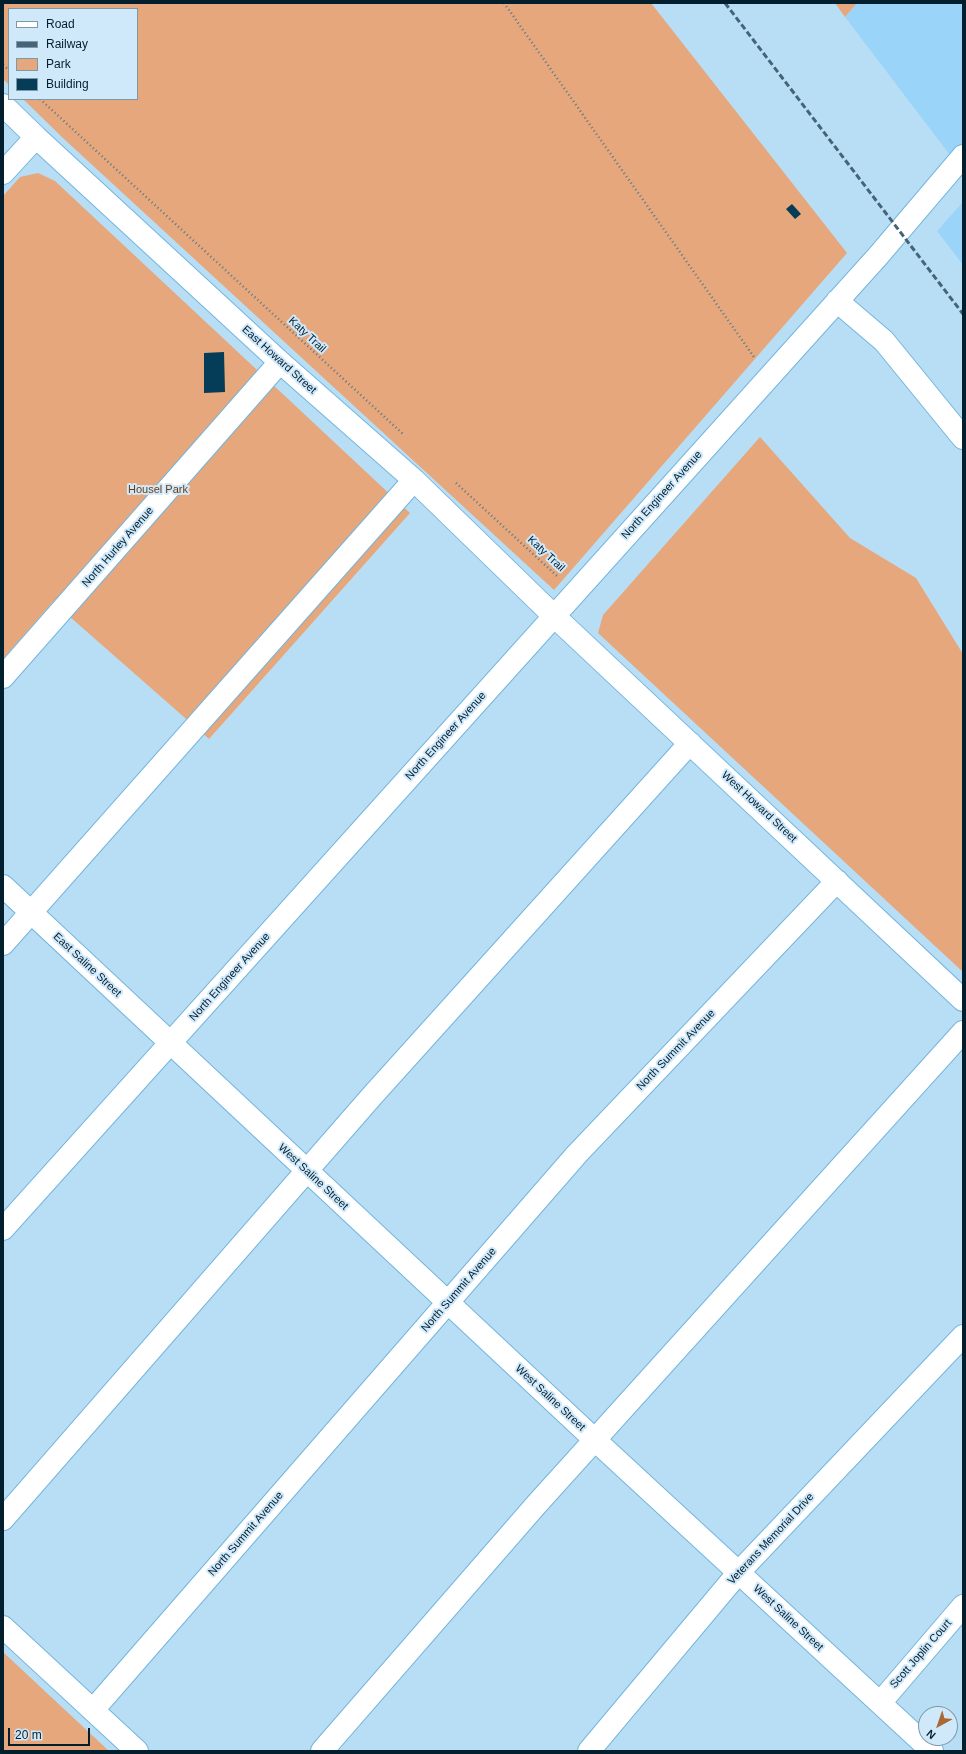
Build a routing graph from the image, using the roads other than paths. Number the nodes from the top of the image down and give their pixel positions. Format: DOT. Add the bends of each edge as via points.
graph roads {
  1 [pos="3,105"];
  2 [pos="36,137"];
  3 [pos="963,156"];
  4 [pos="3,174"];
  5 [pos="837,301"];
  6 [pos="280,362"];
  7 [pos="963,438"];
  8 [pos="414,480"];
  9 [pos="553,616"];
  10 [pos="3,677"];
  11 [pos="690,743"];
  12 [pos="837,881"];
  13 [pos="3,886"];
  14 [pos="31,913"];
  15 [pos="3,944"];
  16 [pos="963,1000"];
  17 [pos="963,1032"];
  18 [pos="170,1043"];
  19 [pos="307,1171"];
  20 [pos="3,1229"];
  21 [pos="448,1303"];
  22 [pos="963,1336"];
  23 [pos="595,1440"];
  24 [pos="3,1519"];
  25 [pos="738,1572"];
  26 [pos="963,1606"];
  27 [pos="3,1626"];
  28 [pos="880,1703"];
  29 [pos="92,1710"];
  30 [pos="137,1751"];
  31 [pos="322,1751"];
  32 [pos="589,1751"];
  33 [pos="932,1751"];
  1 -- 2 [label="street, East Howard Street"];
  2 -- 4 [label="street"];
  2 -- 6 [label="street, East Howard Street"];
  3 -- 5 [label="street, North Engineer Avenue"];
  5 -- 7 [label="street" via="884,341"];
  5 -- 9 [label="street, North Engineer Avenue"];
  6 -- 8 [label="street, East Howard Street"];
  6 -- 10 [label="street, North Hurley Avenue"];
  8 -- 9 [label="street, East Howard Street"];
  8 -- 14 [label="street"];
  9 -- 11 [label="street, West Howard Street"];
  9 -- 18 [label="street, North Engineer Avenue"];
  11 -- 12 [label="street, West Howard Street"];
  11 -- 19 [label="street"];
  12 -- 16 [label="street, West Howard Street"];
  12 -- 21 [label="street, North Summit Avenue" via="577,1154"];
  13 -- 14 [label="street, East Saline Street"];
  14 -- 15 [label="street"];
  14 -- 18 [label="street, East Saline Street"];
  17 -- 23 [label="street"];
  18 -- 19 [label="street, West Saline Street"];
  18 -- 20 [label="street, North Engineer Avenue"];
  19 -- 21 [label="street, West Saline Street"];
  19 -- 24 [label="street"];
  21 -- 23 [label="street, West Saline Street"];
  21 -- 29 [label="street, North Summit Avenue"];
  22 -- 25 [label="street, Veterans Memorial Drive"];
  23 -- 25 [label="street, West Saline Street"];
  23 -- 31 [label="street"];
  25 -- 28 [label="street, West Saline Street"];
  25 -- 32 [label="street, Veterans Memorial Drive"];
  26 -- 28 [label="street, Scott Joplin Court"];
  27 -- 29 [label="street"];
  28 -- 33 [label="street, West Saline Street"];
  29 -- 30 [label="street"];
}
